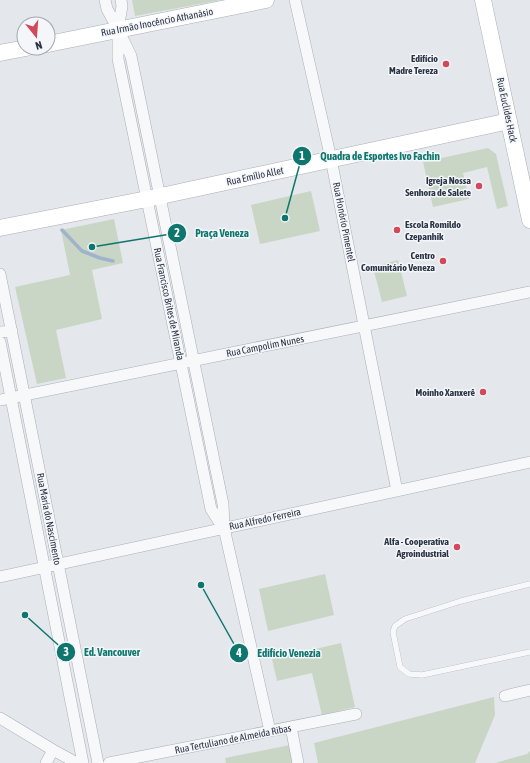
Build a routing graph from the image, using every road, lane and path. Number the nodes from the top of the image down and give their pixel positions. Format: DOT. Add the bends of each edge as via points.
graph roads {
  1 [pos="105,0"];
  2 [pos="121,0"];
  3 [pos="266,0"];
  4 [pos="295,0"];
  5 [pos="483,0"];
  6 [pos="118,29"];
  7 [pos="56,42"];
  8 [pos="16,50"];
  9 [pos="0,53"];
  10 [pos="138,91"];
  11 [pos="125,94"];
  12 [pos="509,121"];
  13 [pos="146,127"];
  14 [pos="132,129"];
  15 [pos="331,160"];
  16 [pos="153,197"];
  17 [pos="530,220"];
  18 [pos="0,228"];
  19 [pos="173,260"];
  20 [pos="160,263"];
  21 [pos="0,274"];
  22 [pos="1,286"];
  23 [pos="530,292"];
  24 [pos="180,297"];
  25 [pos="168,300"];
  26 [pos="364,326"];
  27 [pos="12,331"];
  28 [pos="0,332"];
  29 [pos="0,342"];
  30 [pos="194,361"];
  31 [pos="181,363"];
  32 [pos="25,395"];
  33 [pos="6,399"];
  34 [pos="205,418"];
  35 [pos="193,421"];
  36 [pos="36,454"];
  37 [pos="23,457"];
  38 [pos="530,462"];
  39 [pos="215,468"];
  40 [pos="203,470"];
  41 [pos="397,492"];
  42 [pos="45,499"];
  43 [pos="32,502"];
  44 [pos="224,528"];
  45 [pos="58,566"];
  46 [pos="45,568"];
  47 [pos="0,577"];
  48 [pos="530,584"];
  49 [pos="71,630"];
  50 [pos="58,633"];
  51 [pos="530,652"];
  52 [pos="82,682"];
  53 [pos="68,684"];
  54 [pos="530,690"];
  55 [pos="506,696"];
  56 [pos="356,714"];
  57 [pos="0,718"];
  58 [pos="291,727"];
  59 [pos="270,731"];
  60 [pos="53,750"];
  61 [pos="46,763"];
  62 [pos="77,763"];
  63 [pos="83,763"];
  64 [pos="98,763"];
  65 [pos="109,763"];
  66 [pos="298,763"];
  1 -- 6 [label="street, Rua Francisco Brites de Miranda"];
  2 -- 6 [label="street, Rua Francisco Brites de Miranda"];
  3 -- 6 [label="street, Rua Irmão Inocêncio Athanásio"];
  4 -- 15 [label="street, Rua Honório Pimentel"];
  5 -- 12 [label="street, Rua Euclides Hack"];
  6 -- 7 [label="street, Rua Irmão Inocêncio Athanásio"];
  6 -- 10 [label="street, Rua Francisco Brites de Miranda" via="131,56"];
  6 -- 11 [label="street, Rua Francisco Brites de Miranda" via="118,59"];
  8 -- 9 [label="street"];
  10 -- 11 [label="street"];
  10 -- 13 [label="street, Rua Francisco Brites de Miranda"];
  11 -- 14 [label="street, Rua Francisco Brites de Miranda"];
  12 -- 15 [label="street, Rua Emílio Allet"];
  12 -- 17 [label="street, Rua Euclides Hack"];
  13 -- 14 [label="street"];
  13 -- 16 [label="street, Rua Francisco Brites de Miranda"];
  14 -- 16 [label="street, Rua Francisco Brites de Miranda"];
  15 -- 16 [label="street, Rua Emílio Allet"];
  15 -- 26 [label="street, Rua Honório Pimentel"];
  16 -- 18 [label="street, Rua Emílio Allet"];
  16 -- 19 [label="street, Rua Francisco Brites de Miranda"];
  16 -- 20 [label="street, Rua Francisco Brites de Miranda"];
  19 -- 20 [label="street"];
  19 -- 24 [label="street, Rua Francisco Brites de Miranda"];
  20 -- 25 [label="street, Rua Francisco Brites de Miranda"];
  21 -- 22 [label="street, Rua Maria do Nascimento"];
  22 -- 27 [label="street, Rua Maria do Nascimento"];
  23 -- 26 [label="street, Rua Campolim Nunes"];
  24 -- 25 [label="street"];
  24 -- 30 [label="street, Rua Francisco Brites de Miranda"];
  25 -- 31 [label="street, Rua Francisco Brites de Miranda"];
  26 -- 30 [label="street, Rua Campolim Nunes"];
  26 -- 41 [label="street, Rua Honório Pimentel"];
  27 -- 28 [label="street"];
  27 -- 32 [label="street, Rua Maria do Nascimento"];
  29 -- 33 [label="street, Rua Maria do Nascimento"];
  30 -- 31 [label="street, Rua Campolim Nunes"];
  30 -- 34 [label="street, Rua Francisco Brites de Miranda"];
  31 -- 32 [label="street, Rua Campolim Nunes"];
  31 -- 35 [label="street, Rua Francisco Brites de Miranda"];
  32 -- 33 [label="street, Rua Campolim Nunes"];
  32 -- 36 [label="street, Rua Maria do Nascimento"];
  33 -- 37 [label="street, Rua Maria do Nascimento"];
  34 -- 35 [label="street"];
  34 -- 39 [label="street, Rua Francisco Brites de Miranda"];
  35 -- 40 [label="street, Rua Francisco Brites de Miranda"];
  36 -- 37 [label="street"];
  36 -- 42 [label="street, Rua Maria do Nascimento"];
  37 -- 43 [label="street, Rua Maria do Nascimento"];
  38 -- 41 [label="street, Rua Alfredo Ferreira"];
  39 -- 40 [label="street"];
  39 -- 44 [label="street, Rua Francisco Brites de Miranda" via="223,504"];
  40 -- 44 [label="street, Rua Francisco Brites de Miranda" via="211,509"];
  41 -- 44 [label="street, Rua Alfredo Ferreira"];
  42 -- 43 [label="street"];
  42 -- 45 [label="street, Rua Maria do Nascimento"];
  43 -- 46 [label="street, Rua Maria do Nascimento"];
  44 -- 45 [label="street, Rua Alfredo Ferreira"];
  44 -- 59 [label="street, Rua Francisco Brites de Miranda"];
  45 -- 46 [label="street, Rua Alfredo Ferreira"];
  45 -- 49 [label="street, Rua Maria do Nascimento"];
  46 -- 47 [label="street, Rua Alfredo Ferreira"];
  46 -- 50 [label="street, Rua Maria do Nascimento"];
  48 -- 51 [label="lane" via="461,601 406,619 395,626 393,632 400,667 409,674 422,675"];
  49 -- 50 [label="lane"];
  49 -- 52 [label="street, Rua Maria do Nascimento"];
  50 -- 53 [label="street, Rua Maria do Nascimento"];
  52 -- 53 [label="lane"];
  52 -- 64 [label="street, Rua Maria do Nascimento"];
  53 -- 63 [label="street, Rua Maria do Nascimento"];
  54 -- 55 [label="street"];
  56 -- 58 [label="street, Rua Tertuliano de Almeida Ribas"];
  57 -- 60 [label="street"];
  58 -- 59 [label="street, Rua Tertuliano de Almeida Ribas"];
  58 -- 66 [label="street"];
  59 -- 65 [label="street, Rua Tertuliano de Almeida Ribas"];
  60 -- 61 [label="street"];
  60 -- 62 [label="street"];
}
